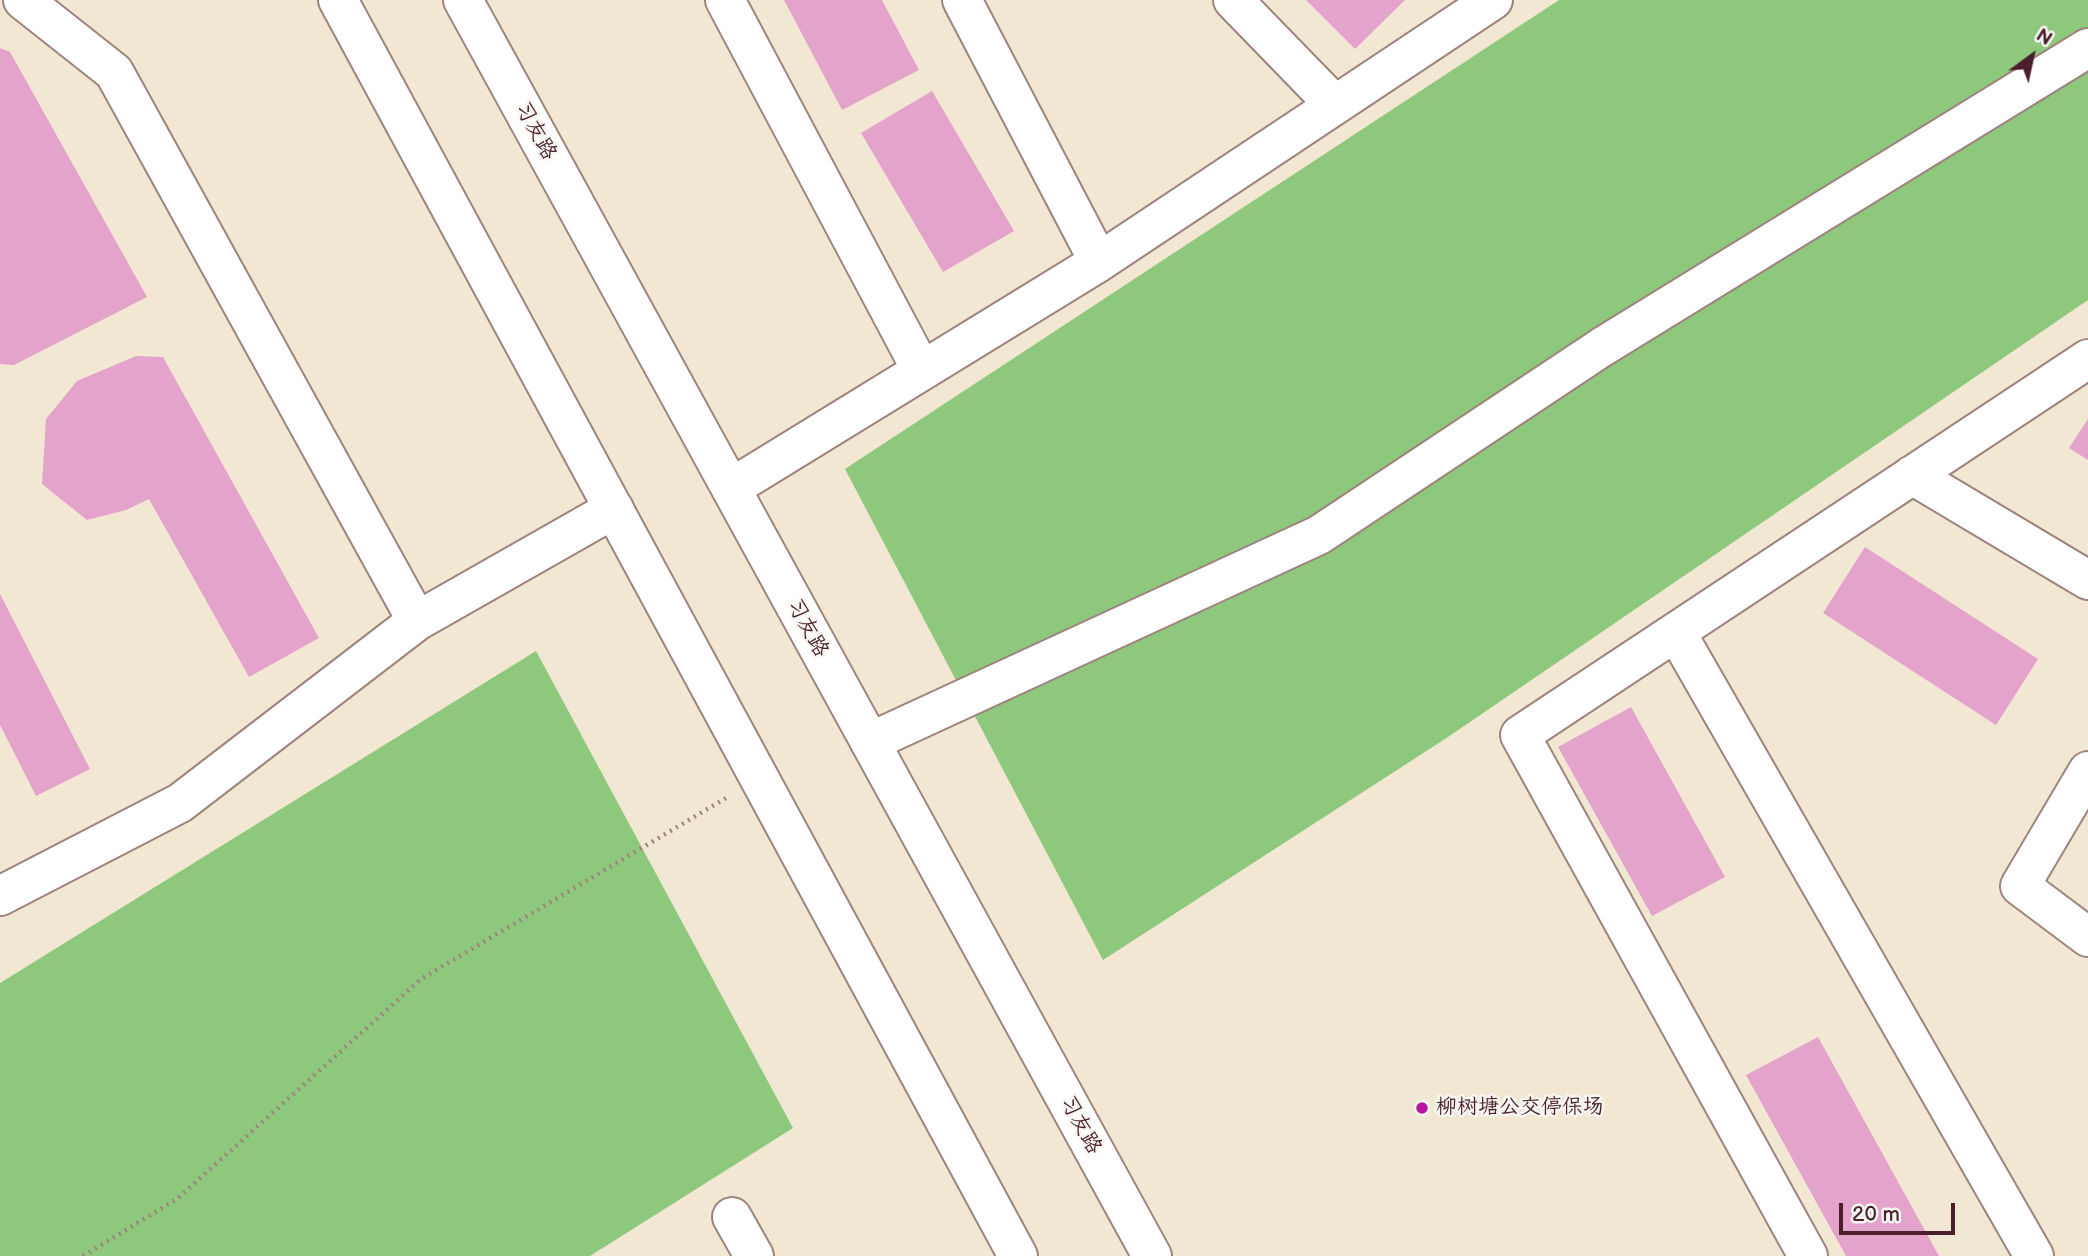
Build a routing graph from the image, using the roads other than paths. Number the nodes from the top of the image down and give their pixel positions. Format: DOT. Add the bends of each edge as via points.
graph roads {
  1 [pos="23,0"];
  2 [pos="338,0"];
  3 [pos="463,0"];
  4 [pos="725,0"];
  5 [pos="962,0"];
  6 [pos="1233,0"];
  7 [pos="1472,5"];
  8 [pos="2088,48"];
  9 [pos="1335,105"];
  10 [pos="1099,262"];
  11 [pos="2088,359"];
  12 [pos="922,371"];
  13 [pos="1912,475"];
  14 [pos="731,488"];
  15 [pos="614,509"];
  16 [pos="2088,580"];
  17 [pos="417,621"];
  18 [pos="1676,632"];
  19 [pos="870,742"];
  20 [pos="2088,771"];
  21 [pos="0,896"];
  22 [pos="2088,937"];
  23 [pos="732,1217"];
  24 [pos="754,1256"];
  25 [pos="1018,1256"];
  26 [pos="1152,1256"];
  27 [pos="1808,1256"];
  28 [pos="2034,1256"];
  1 -- 17 [label="main road" via="114,72"];
  2 -- 15 [label="main road"];
  3 -- 14 [label="main road, 习友路"];
  4 -- 12 [label="main road"];
  5 -- 10 [label="main road"];
  6 -- 9 [label="main road"];
  7 -- 9 [label="main road"];
  8 -- 19 [label="main road" via="1602,347 1319,535"];
  9 -- 10 [label="main road"];
  10 -- 12 [label="main road"];
  11 -- 13 [label="main road"];
  12 -- 14 [label="main road"];
  13 -- 16 [label="main road"];
  13 -- 18 [label="main road"];
  14 -- 19 [label="main road, 习友路"];
  15 -- 17 [label="main road"];
  15 -- 25 [label="main road"];
  17 -- 21 [label="main road" via="180,803"];
  18 -- 27 [label="main road" via="1520,736"];
  18 -- 28 [label="main road"];
  19 -- 26 [label="main road, 习友路"];
  20 -- 22 [label="main road" via="2020,886"];
  23 -- 24 [label="main road"];
}
